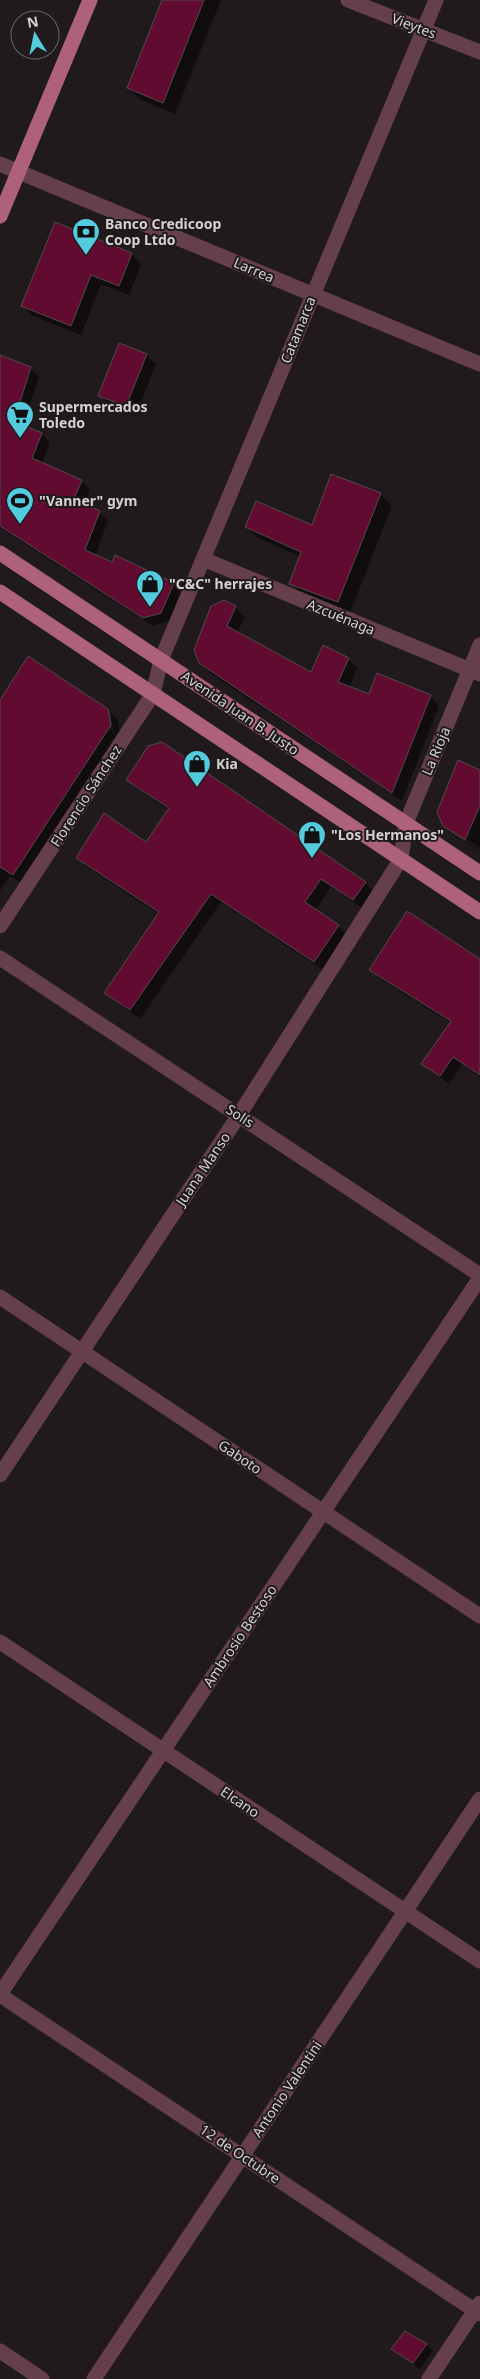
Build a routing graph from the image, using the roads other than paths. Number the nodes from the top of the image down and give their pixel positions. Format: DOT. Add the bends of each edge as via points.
graph roads {
  1 [pos="90,0"];
  2 [pos="348,0"];
  3 [pos="436,0"];
  4 [pos="424,29"];
  5 [pos="480,52"];
  6 [pos="0,164"];
  7 [pos="19,172"];
  8 [pos="0,216"];
  9 [pos="312,294"];
  10 [pos="480,364"];
  11 [pos="0,553"];
  12 [pos="203,559"];
  13 [pos="0,592"];
  14 [pos="480,645"];
  15 [pos="161,660"];
  16 [pos="475,672"];
  17 [pos="152,694"];
  18 [pos="406,823"];
  19 [pos="401,859"];
  20 [pos="480,873"];
  21 [pos="480,912"];
  22 [pos="0,926"];
  23 [pos="0,958"];
  24 [pos="239,1115"];
  25 [pos="480,1276"];
  26 [pos="0,1297"];
  27 [pos="82,1352"];
  28 [pos="0,1474"];
  29 [pos="323,1512"];
  30 [pos="480,1616"];
  31 [pos="0,1642"];
  32 [pos="163,1751"];
  33 [pos="480,1799"];
  34 [pos="405,1911"];
  35 [pos="480,1961"];
  36 [pos="0,1994"];
  37 [pos="243,2156"];
  38 [pos="478,2309"];
  39 [pos="0,2351"];
  40 [pos="42,2379"];
  41 [pos="94,2379"];
  42 [pos="429,2379"];
  1 -- 7 [label="main road"];
  2 -- 4 [label="street, Vieytes"];
  3 -- 4 [label="street, Catamarca"];
  4 -- 5 [label="street, Vieytes"];
  4 -- 9 [label="street, Catamarca"];
  6 -- 7 [label="street, Larrea"];
  7 -- 8 [label="main road"];
  7 -- 9 [label="street, Larrea"];
  9 -- 10 [label="street, Larrea"];
  9 -- 12 [label="street, Catamarca"];
  11 -- 15 [label="main road, Avenida Juan B. Justo"];
  12 -- 15 [label="street, Catamarca"];
  12 -- 16 [label="street, Azcuénaga"];
  13 -- 17 [label="main road"];
  14 -- 16 [label="street, La Rioja"];
  15 -- 17 [label="street, Florencio Sánchez"];
  15 -- 18 [label="main road, Avenida Juan B. Justo"];
  16 -- 18 [label="street, La Rioja"];
  17 -- 19 [label="main road"];
  17 -- 22 [label="street, Florencio Sánchez"];
  18 -- 19 [label="street, La Rioja"];
  18 -- 20 [label="main road, Avenida Juan B. Justo"];
  19 -- 21 [label="main road"];
  19 -- 24 [label="street, Juana Manso"];
  23 -- 24 [label="street, Solís"];
  24 -- 25 [label="street, Solís"];
  24 -- 27 [label="street, Juana Manso"];
  25 -- 29 [label="street, Ambrosio Bestoso"];
  26 -- 27 [label="street, Gaboto"];
  27 -- 28 [label="street, Juana Manso"];
  27 -- 29 [label="street, Gaboto"];
  29 -- 30 [label="street, Gaboto"];
  29 -- 32 [label="street, Ambrosio Bestoso"];
  31 -- 32 [label="street, Elcano"];
  32 -- 34 [label="street, Elcano"];
  32 -- 36 [label="street, Ambrosio Bestoso"];
  33 -- 34 [label="street, Antonio Valentini"];
  34 -- 35 [label="street, Elcano"];
  34 -- 37 [label="street, Antonio Valentini"];
  36 -- 37 [label="street, 12 de Octubre"];
  37 -- 38 [label="street, 12 de Octubre"];
  37 -- 41 [label="street, Antonio Valentini"];
  38 -- 42 [label="street"];
  39 -- 40 [label="street"];
}
